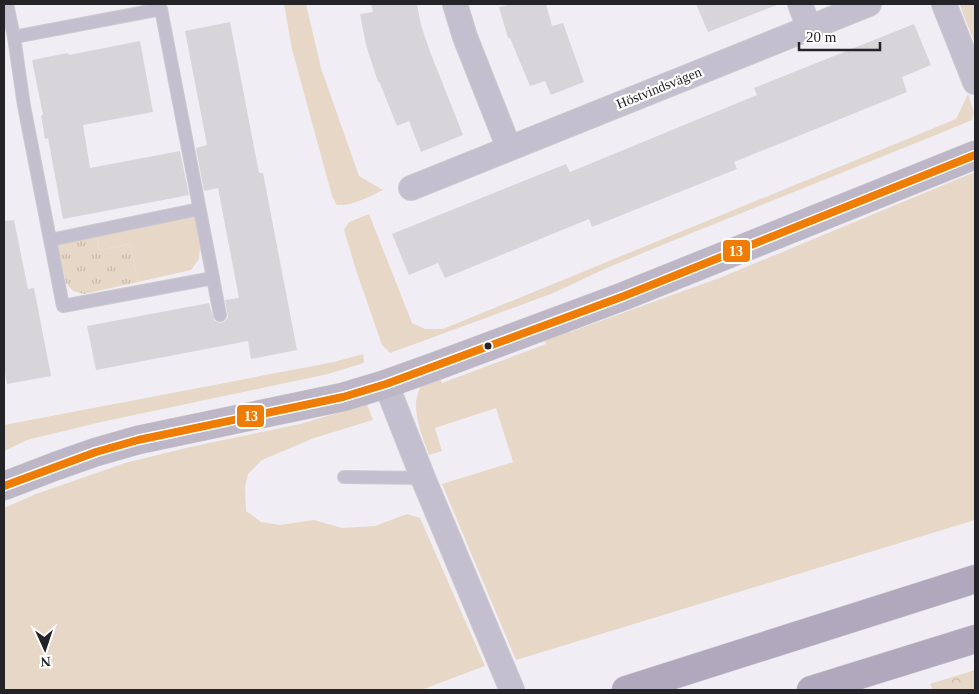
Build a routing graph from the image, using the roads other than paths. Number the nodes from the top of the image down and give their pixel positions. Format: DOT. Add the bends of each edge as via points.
graph roads {
  1 [pos="7,4"];
  2 [pos="456,4"];
  3 [pos="800,4"];
  4 [pos="869,4"];
  5 [pos="944,4"];
  6 [pos="809,28"];
  7 [pos="14,37"];
  8 [pos="975,82"];
  9 [pos="509,148"];
  10 [pos="975,155"];
  11 [pos="412,188"];
  12 [pos="199,209"];
  13 [pos="50,240"];
  14 [pos="213,278"];
  15 [pos="220,315"];
  16 [pos="386,384"];
  17 [pos="344,477"];
  18 [pos="423,478"];
  19 [pos="4,486"];
  20 [pos="975,579"];
  21 [pos="975,639"];
  22 [pos="512,690"];
  23 [pos="626,690"];
  24 [pos="811,690"];
  1 -- 7 [label="lane"];
  2 -- 9 [label="street" via="464,37"];
  3 -- 6 [label="street"];
  4 -- 6 [label="street, Höstvindsvägen"];
  5 -- 8 [label="street"];
  6 -- 9 [label="street, Höstvindsvägen"];
  7 -- 12 [label="lane" via="161,9"];
  7 -- 13 [label="lane"];
  9 -- 11 [label="street, Höstvindsvägen"];
  10 -- 16 [label="street" via="624,296"];
  12 -- 13 [label="lane"];
  12 -- 14 [label="lane"];
  13 -- 14 [label="lane" via="63,306"];
  14 -- 15 [label="lane"];
  16 -- 18 [label="street"];
  16 -- 19 [label="street" via="343,397 138,440"];
  17 -- 18 [label="lane"];
  18 -- 22 [label="street"];
  20 -- 23 [label="highway"];
  21 -- 24 [label="highway"];
}
